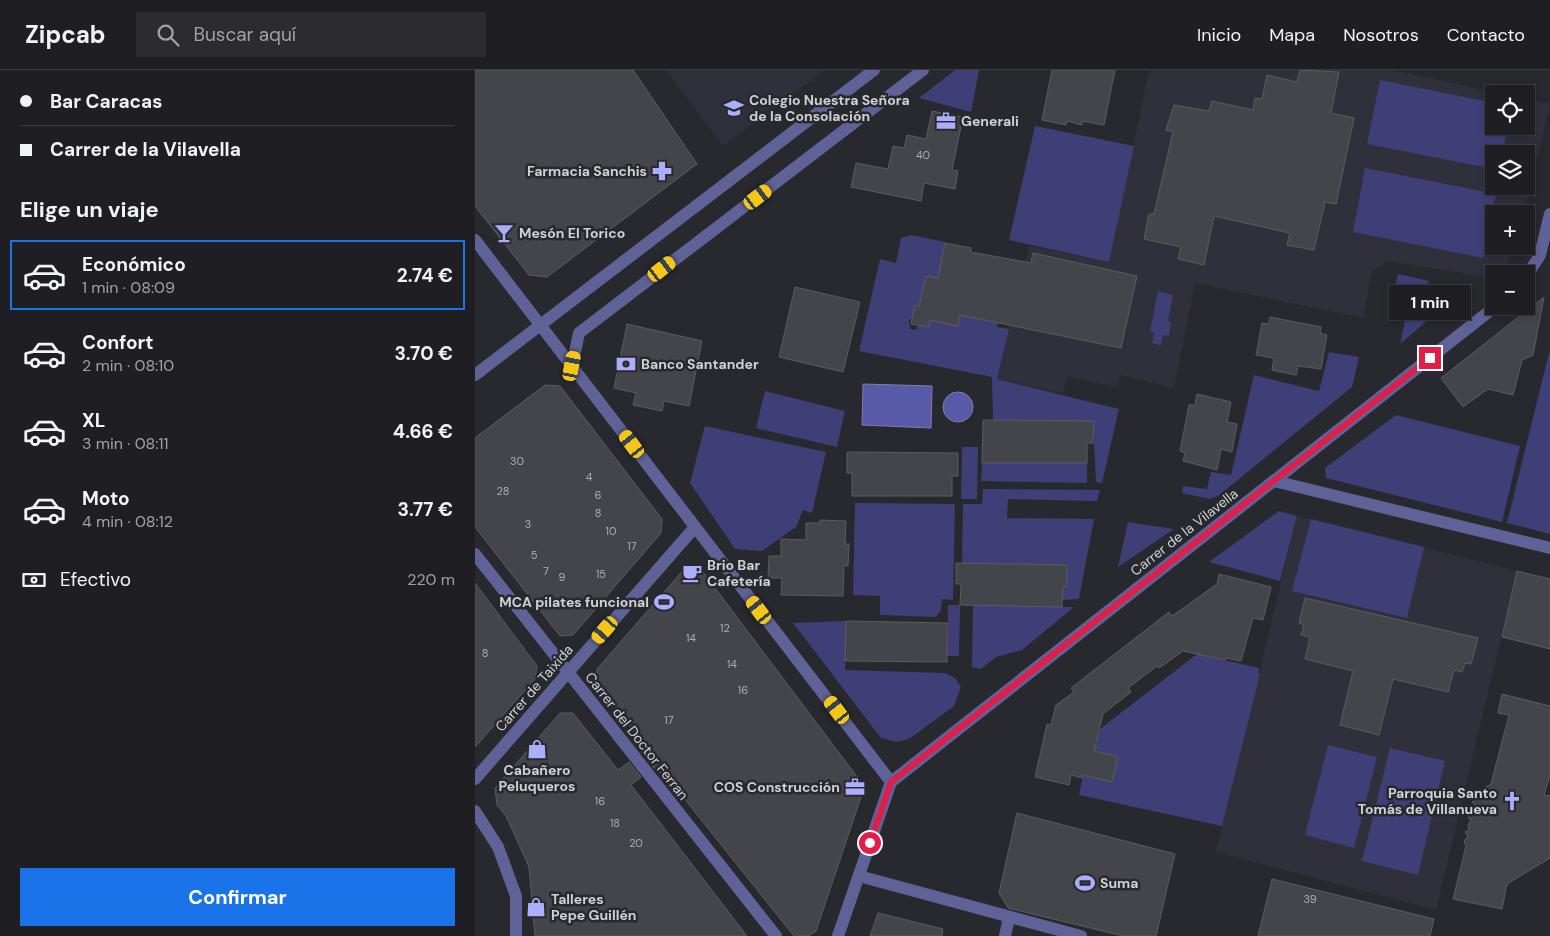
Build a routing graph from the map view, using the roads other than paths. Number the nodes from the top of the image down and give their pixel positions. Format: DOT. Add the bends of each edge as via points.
graph roads {
  1 [pos="874,70"];
  2 [pos="923,70"];
  3 [pos="1550,214"];
  4 [pos="475,240"];
  5 [pos="1534,265"];
  6 [pos="1485,315"];
  7 [pos="539,326"];
  8 [pos="572,366"];
  9 [pos="475,375"];
  10 [pos="1274,481"];
  11 [pos="695,527"];
  12 [pos="1550,548"];
  13 [pos="475,554"];
  14 [pos="568,672"];
  15 [pos="475,779"];
  16 [pos="891,782"];
  17 [pos="475,811"];
  18 [pos="859,876"];
  19 [pos="1009,918"];
  20 [pos="516,936"];
  21 [pos="776,936"];
  22 [pos="838,936"];
  23 [pos="1005,936"];
  24 [pos="1081,936"];
  1 -- 7 [label="street"];
  2 -- 8 [label="street" via="579,333"];
  3 -- 5 [label="street" via="1540,255"];
  4 -- 7 [label="street"];
  6 -- 10 [label="street, Carrer de la Vilavella"];
  7 -- 8 [label="street"];
  7 -- 9 [label="street"];
  8 -- 11 [label="street"];
  10 -- 12 [label="street"];
  10 -- 16 [label="street, Carrer de la Vilavella"];
  11 -- 14 [label="street, Carrer de Taixida"];
  11 -- 16 [label="street"];
  13 -- 14 [label="street, Carrer del Doctor Ferran"];
  14 -- 15 [label="street, Carrer de Taixida"];
  14 -- 21 [label="street, Carrer del Doctor Ferran"];
  16 -- 18 [label="street"];
  17 -- 20 [label="street" via="498,847 516,896"];
  18 -- 19 [label="street" via="990,909"];
  18 -- 22 [label="street"];
  19 -- 23 [label="street"];
  19 -- 24 [label="street"];
}
